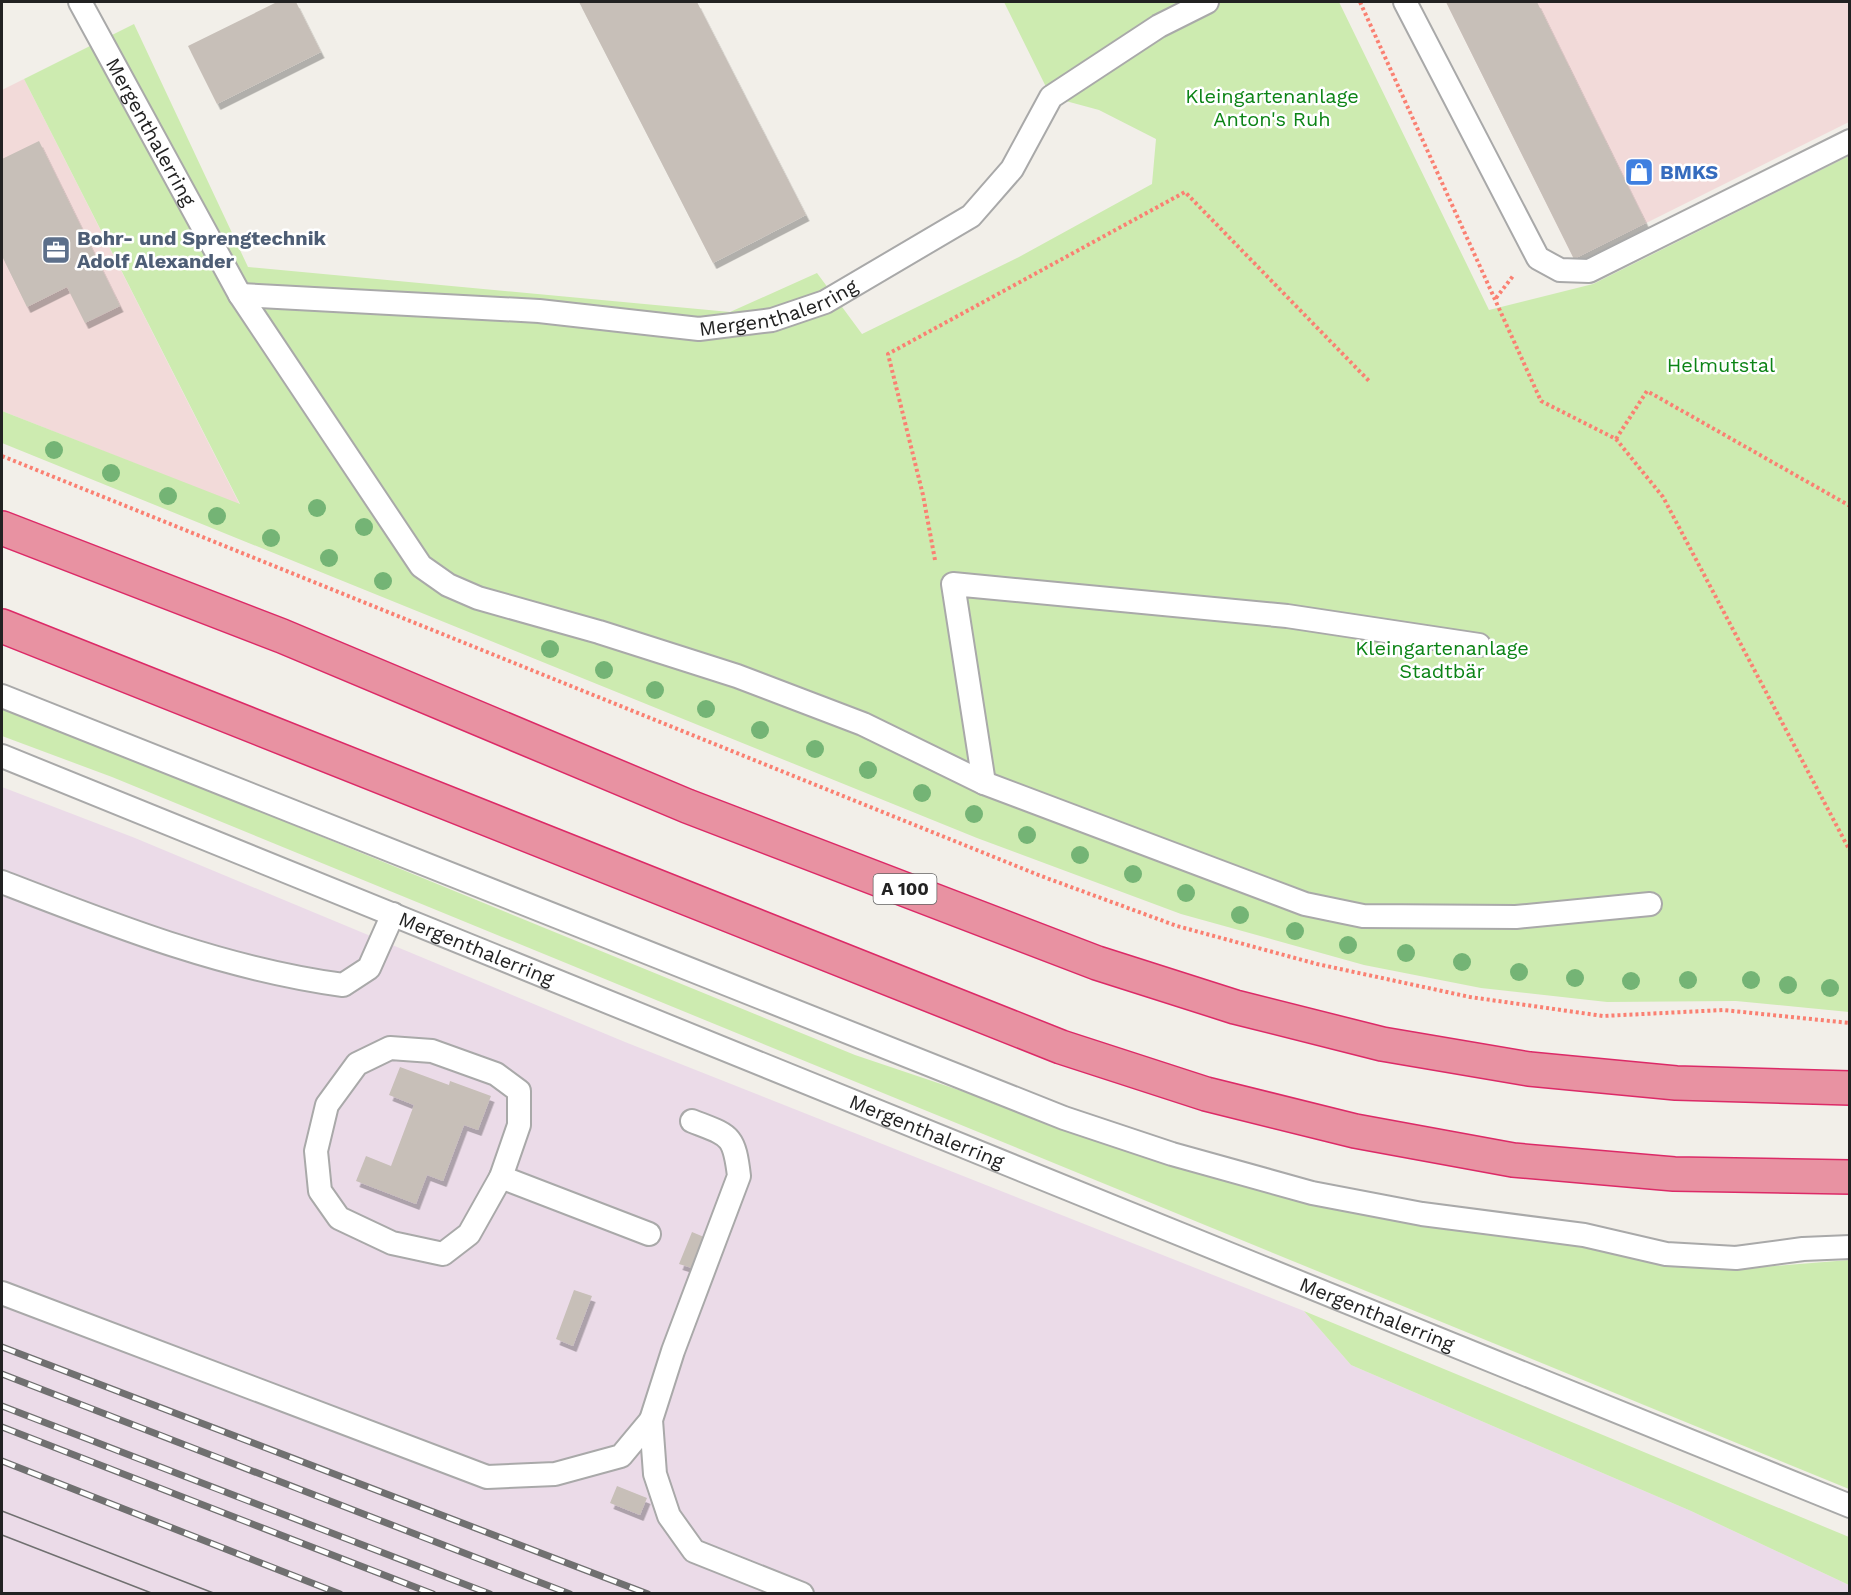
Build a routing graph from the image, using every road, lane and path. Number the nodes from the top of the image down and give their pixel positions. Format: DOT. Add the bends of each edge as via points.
graph roads {
  1 [pos="80,2"];
  2 [pos="1207,2"];
  3 [pos="1360,2"];
  4 [pos="1405,2"];
  5 [pos="1850,141"];
  6 [pos="240,295"];
  7 [pos="1370,382"];
  8 [pos="1616,439"];
  9 [pos="2,456"];
  10 [pos="1850,506"];
  11 [pos="2,528"];
  12 [pos="953,584"];
  13 [pos="2,626"];
  14 [pos="1479,645"];
  15 [pos="2,696"];
  16 [pos="2,756"];
  17 [pos="984,783"];
  18 [pos="1850,851"];
  19 [pos="2,882"];
  20 [pos="1650,904"];
  21 [pos="393,914"];
  22 [pos="1850,1023"];
  23 [pos="1850,1088"];
  24 [pos="692,1121"];
  25 [pos="501,1177"];
  26 [pos="1850,1177"];
  27 [pos="649,1234"];
  28 [pos="1850,1247"];
  29 [pos="2,1293"];
  30 [pos="651,1420"];
  31 [pos="1850,1506"];
  32 [pos="802,1593"];
  1 -- 6 [label="lane, Mergenthalerring"];
  2 -- 6 [label="lane, Mergenthalerring" via="1160,26 1051,97 1012,169 971,216 825,302 772,320 699,329 539,312"];
  3 -- 8 [label="path" via="1541,401"];
  4 -- 5 [label="lane" via="1538,258 1560,270 1589,271"];
  6 -- 17 [label="lane, Mergenthalerring" via="421,566 448,585 478,598 737,676 864,724"];
  7 -- 12 [label="path" via="1185,192 888,354 938,574"];
  8 -- 10 [label="path" via="1647,391"];
  8 -- 18 [label="path" via="1664,497"];
  9 -- 22 [label="path" via="1041,876 1177,926 1317,964 1470,997 1603,1016 1723,1010"];
  11 -- 23 [label="highway, A 100" via="282,636 687,806 1097,963 1235,1007 1382,1044 1529,1069 1676,1083"];
  12 -- 14 [label="lane" via="1287,616"];
  12 -- 17 [label="lane"];
  13 -- 26 [label="highway" via="1061,1047 1206,1094 1355,1131 1513,1160 1674,1174"];
  15 -- 28 [label="lane" via="1064,1119 1172,1154 1312,1193 1422,1214 1584,1235 1666,1254 1736,1258"];
  16 -- 21 [label="lane, Mergenthalerring"];
  17 -- 20 [label="lane" via="1305,904 1363,916 1516,917"];
  19 -- 21 [label="lane" via="146,937 286,977 343,985 369,968"];
  21 -- 31 [label="lane, Mergenthalerring"];
  24 -- 30 [label="lane" via="722,1133 736,1148 739,1176"];
  25 -- 25 [label="lane" via="469,1234 442,1254 392,1243 339,1218 320,1191 316,1151 327,1105 357,1064 390,1048 432,1051 496,1074 519,1091 519,1125"];
  25 -- 27 [label="lane"];
  29 -- 30 [label="lane" via="487,1477 555,1474 621,1456"];
  30 -- 32 [label="lane" via="656,1474 669,1516 694,1551"];
}
